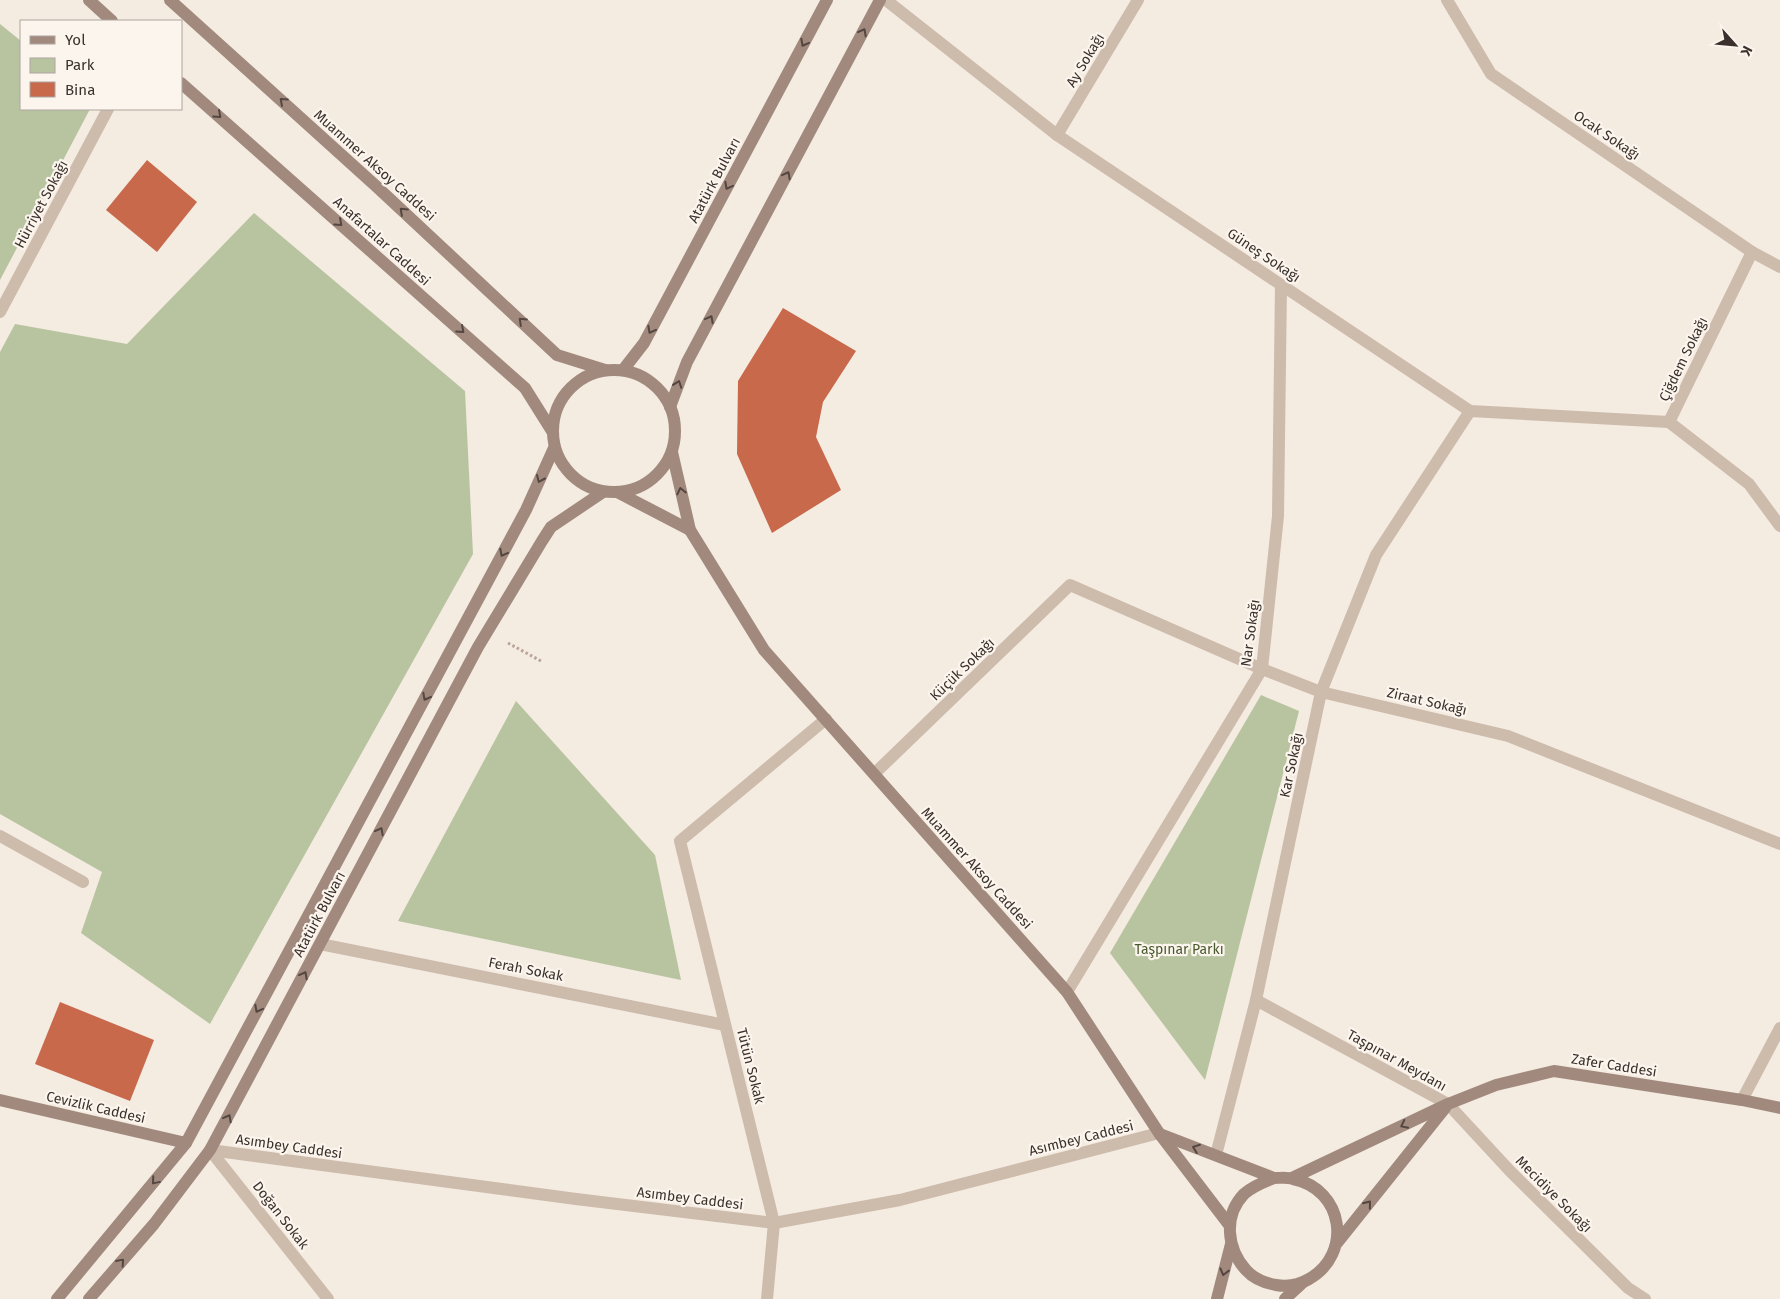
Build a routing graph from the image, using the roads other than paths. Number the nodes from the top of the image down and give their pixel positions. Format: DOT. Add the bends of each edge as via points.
graph roads {
  1 [pos="89,0"];
  2 [pos="827,0"];
  3 [pos="880,0"];
  4 [pos="886,0"];
  5 [pos="1138,0"];
  6 [pos="1447,0"];
  7 [pos="175,1"];
  8 [pos="111,20"];
  9 [pos="182,84"];
  10 [pos="107,110"];
  11 [pos="1057,136"];
  12 [pos="1752,252"];
  13 [pos="1780,267"];
  14 [pos="1281,285"];
  15 [pos="0,312"];
  16 [pos="605,370"];
  17 [pos="623,370"];
  18 [pos="670,407"];
  19 [pos="1470,411"];
  20 [pos="1669,422"];
  21 [pos="552,431"];
  22 [pos="554,448"];
  23 [pos="672,452"];
  24 [pos="602,492"];
  25 [pos="619,493"];
  26 [pos="1780,526"];
  27 [pos="690,530"];
  28 [pos="1070,585"];
  29 [pos="1262,669"];
  30 [pos="1321,692"];
  31 [pos="826,719"];
  32 [pos="874,774"];
  33 [pos="0,836"];
  34 [pos="1780,844"];
  35 [pos="83,882"];
  36 [pos="320,944"];
  37 [pos="1067,992"];
  38 [pos="1256,1000"];
  39 [pos="725,1025"];
  40 [pos="1780,1028"];
  41 [pos="0,1100"];
  42 [pos="1742,1100"];
  43 [pos="1448,1104"];
  44 [pos="1780,1108"];
  45 [pos="1159,1134"];
  46 [pos="186,1143"];
  47 [pos="210,1150"];
  48 [pos="1216,1155"];
  49 [pos="1274,1178"];
  50 [pos="1292,1178"];
  51 [pos="774,1223"];
  52 [pos="1230,1226"];
  53 [pos="1337,1242"];
  54 [pos="1231,1244"];
  55 [pos="1302,1283"];
  56 [pos="57,1299"];
  57 [pos="89,1299"];
  58 [pos="328,1299"];
  59 [pos="768,1299"];
  60 [pos="1217,1299"];
  61 [pos="1285,1299"];
  62 [pos="1645,1299"];
  1 -- 8 [label="main road"];
  2 -- 17 [label="main road, Atatürk Bulvarı, one-way" via="644,343"];
  18 -- 3 [label="main road, one-way" via="687,362"];
  4 -- 11 [label="street, Güneş Sokağı"];
  5 -- 11 [label="street, Ay Sokağı"];
  6 -- 12 [label="street, Ocak Sokağı" via="1490,74"];
  16 -- 7 [label="main road, Muammer Aksoy Caddesi, one-way" via="558,355"];
  9 -- 21 [label="main road, Anafartalar Caddesi, one-way" via="526,388"];
  10 -- 15 [label="street, Hürriyet Sokağı"];
  11 -- 14 [label="street, Güneş Sokağı"];
  12 -- 13 [label="street, Ocak Sokağı"];
  12 -- 20 [label="street, Çiğdem Sokağı"];
  14 -- 19 [label="street, Güneş Sokağı"];
  14 -- 29 [label="street, Nar Sokağı" via="1278,516"];
  16 -- 17 [label="main road"];
  16 -- 21 [label="main road" via="572,385 554,414"];
  17 -- 18 [label="main road" via="640,375 655,385"];
  18 -- 23 [label="main road" via="676,434"];
  19 -- 20 [label="street"];
  19 -- 30 [label="street, Kar Sokağı" via="1376,555"];
  20 -- 26 [label="street, Çiğdem Sokağı" via="1749,484"];
  21 -- 22 [label="main road"];
  22 -- 24 [label="main road" via="572,477 586,487"];
  22 -- 46 [label="main road, one-way" via="526,510"];
  23 -- 25 [label="main road" via="664,467 651,480 636,489"];
  27 -- 23 [label="main road, one-way"];
  24 -- 25 [label="main road"];
  36 -- 24 [label="main road, Atatürk Bulvarı, one-way" via="478,647 551,527"];
  25 -- 27 [label="main road"];
  27 -- 31 [label="main road, Muammer Aksoy Caddesi" via="764,650"];
  28 -- 29 [label="street, Ziraat Sokağı"];
  28 -- 32 [label="street, Küçük Sokağı"];
  29 -- 30 [label="street, Ziraat Sokağı"];
  29 -- 37 [label="street, Nar Sokağı"];
  30 -- 34 [label="street, Ziraat Sokağı" via="1508,736"];
  30 -- 38 [label="street, Kar Sokağı"];
  31 -- 32 [label="main road, Muammer Aksoy Caddesi"];
  31 -- 39 [label="street, Tütün Sokak" via="680,842"];
  32 -- 37 [label="main road, Muammer Aksoy Caddesi"];
  33 -- 35 [label="street"];
  36 -- 39 [label="street, Ferah Sokak"];
  47 -- 36 [label="main road, Atatürk Bulvarı, one-way"];
  37 -- 45 [label="main road, Muammer Aksoy Caddesi"];
  38 -- 43 [label="street, Taşpınar Meydanı"];
  38 -- 48 [label="street, Kar Sokağı"];
  39 -- 51 [label="street, Tütün Sokak"];
  40 -- 42 [label="street"];
  41 -- 46 [label="main road, Cevizlik Caddesi"];
  42 -- 43 [label="main road, Zafer Caddesi" via="1554,1071 1496,1085"];
  42 -- 44 [label="main road, Zafer Caddesi"];
  43 -- 50 [label="main road, Zafer Caddesi, one-way"];
  53 -- 43 [label="main road, Taşpınar Meydanı, one-way"];
  43 -- 62 [label="street, Mecidiye Sokağı" via="1531,1192 1628,1288"];
  48 -- 45 [label="main road, one-way"];
  45 -- 51 [label="street, Asımbey Caddesi" via="900,1200"];
  45 -- 52 [label="main road, Muammer Aksoy Caddesi"];
  46 -- 56 [label="main road, one-way"];
  47 -- 51 [label="street, Asımbey Caddesi" via="576,1200"];
  57 -- 47 [label="main road, Atatürk Bulvarı, one-way" via="154,1224"];
  47 -- 58 [label="street, Doğan Sokak"];
  48 -- 49 [label="main road"];
  49 -- 50 [label="main road, Taşpınar Meydanı"];
  49 -- 52 [label="main road, Taşpınar Meydanı" via="1258,1184 1244,1195 1234,1209"];
  50 -- 53 [label="main road, Taşpınar Meydanı" via="1309,1184 1332,1208 1338,1225"];
  51 -- 59 [label="street, Tütün Sokak"];
  52 -- 54 [label="main road, Taşpınar Meydanı"];
  53 -- 55 [label="main road, Taşpınar Meydanı" via="1330,1260 1318,1274"];
  54 -- 55 [label="main road, Taşpınar Meydanı" via="1238,1261 1250,1275 1284,1287"];
  54 -- 60 [label="main road, one-way"];
  55 -- 61 [label="main road"];
}
